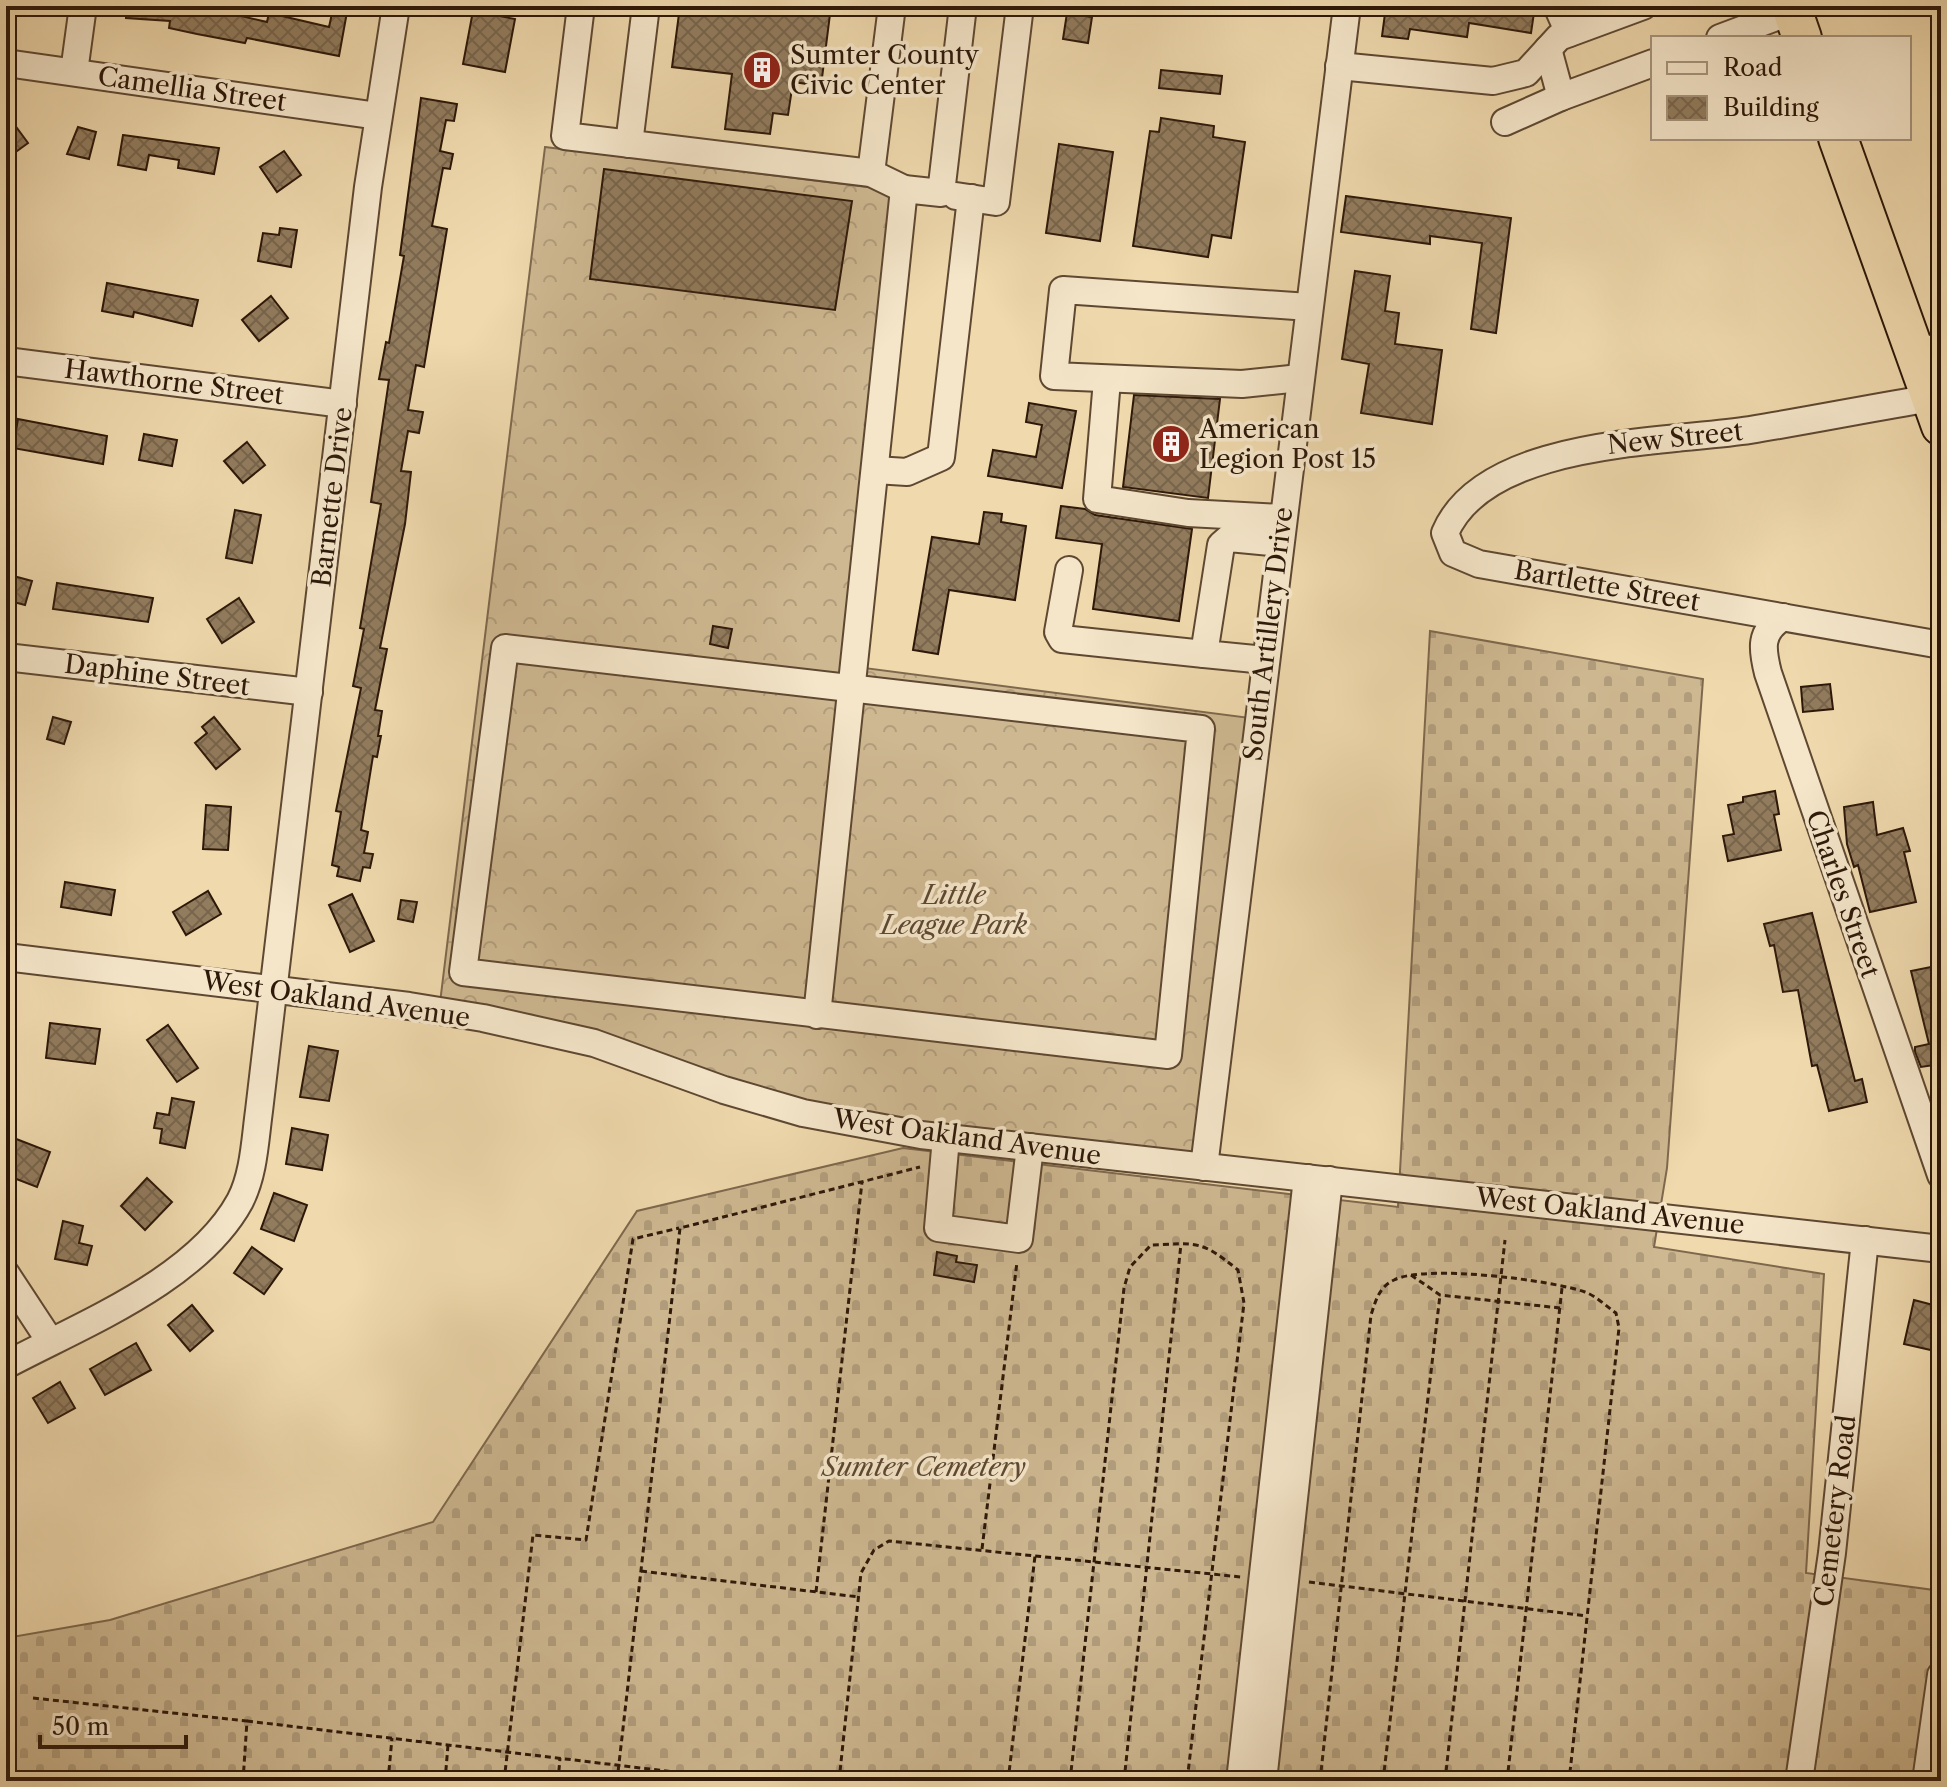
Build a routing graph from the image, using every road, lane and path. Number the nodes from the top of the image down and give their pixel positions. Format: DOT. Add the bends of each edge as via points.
graph roads {
  1 [pos="83,6"];
  2 [pos="396,6"];
  3 [pos="581,6"];
  4 [pos="646,6"];
  5 [pos="892,6"];
  6 [pos="963,6"];
  7 [pos="1020,6"];
  8 [pos="1347,6"];
  9 [pos="1557,6"];
  10 [pos="1643,6"];
  11 [pos="1795,18"];
  12 [pos="1569,33"];
  13 [pos="1728,36"];
  14 [pos="1548,49"];
  15 [pos="6,63"];
  16 [pos="1651,64"];
  17 [pos="1339,66"];
  18 [pos="74,72"];
  19 [pos="1561,97"];
  20 [pos="378,116"];
  21 [pos="1505,122"];
  22 [pos="1839,140"];
  23 [pos="629,144"];
  24 [pos="871,173"];
  25 [pos="904,189"];
  26 [pos="941,193"];
  27 [pos="971,198"];
  28 [pos="1309,307"];
  29 [pos="1928,350"];
  30 [pos="6,361"];
  31 [pos="1300,378"];
  32 [pos="1107,380"];
  33 [pos="343,404"];
  34 [pos="1936,412"];
  35 [pos="875,470"];
  36 [pos="1281,531"];
  37 [pos="1445,533"];
  38 [pos="1069,570"];
  39 [pos="1783,617"];
  40 [pos="1941,645"];
  41 [pos="1204,654"];
  42 [pos="6,657"];
  43 [pos="1265,660"];
  44 [pos="852,689"];
  45 [pos="309,692"];
  46 [pos="6,957"];
  47 [pos="274,990"];
  48 [pos="817,1015"];
  49 [pos="1030,1147"];
  50 [pos="945,1151"];
  51 [pos="1204,1167"];
  52 [pos="1941,1175"];
  53 [pos="1318,1179"];
  54 [pos="862,1182"];
  55 [pos="680,1228"];
  56 [pos="1019,1239"];
  57 [pos="1505,1240"];
  58 [pos="1865,1240"];
  59 [pos="1181,1244"];
  60 [pos="1941,1249"];
  61 [pos="6,1274"];
  62 [pos="1411,1275"];
  63 [pos="1501,1277"];
  64 [pos="1562,1288"];
  65 [pos="1440,1295"];
  66 [pos="1499,1300"];
  67 [pos="1560,1308"];
  68 [pos="50,1341"];
  69 [pos="6,1365"];
  70 [pos="982,1550"];
  71 [pos="1035,1556"];
  72 [pos="1095,1562"];
  73 [pos="1146,1567"];
  74 [pos="641,1571"];
  75 [pos="1212,1574"];
  76 [pos="1274,1579"];
  77 [pos="1341,1586"];
  78 [pos="816,1592"];
  79 [pos="1406,1594"];
  80 [pos="859,1597"];
  81 [pos="1465,1601"];
  82 [pos="1528,1609"];
  83 [pos="1587,1616"];
  84 [pos="1941,1675"];
  85 [pos="33,1698"];
  86 [pos="247,1721"];
  87 [pos="392,1738"];
  88 [pos="448,1745"];
  89 [pos="508,1752"];
  90 [pos="560,1758"];
  91 [pos="619,1766"];
  92 [pos="669,1771"];
  93 [pos="724,1780"];
  94 [pos="243,1781"];
  95 [pos="388,1781"];
  96 [pos="445,1781"];
  97 [pos="504,1781"];
  98 [pos="558,1781"];
  99 [pos="617,1781"];
  100 [pos="667,1781"];
  101 [pos="750,1781"];
  102 [pos="839,1781"];
  103 [pos="1008,1781"];
  104 [pos="1070,1781"];
  105 [pos="1124,1781"];
  106 [pos="1187,1781"];
  107 [pos="1240,1781"];
  108 [pos="1263,1781"];
  109 [pos="1320,1781"];
  110 [pos="1383,1781"];
  111 [pos="1445,1781"];
  112 [pos="1507,1781"];
  113 [pos="1569,1781"];
  114 [pos="1799,1781"];
  115 [pos="1926,1781"];
  1 -- 18 [label="street"];
  2 -- 20 [label="street, Barnette Drive"];
  3 -- 23 [label="street" via="565,136"];
  4 -- 23 [label="street"];
  5 -- 24 [label="street"];
  6 -- 26 [label="street"];
  7 -- 27 [label="street" via="996,202"];
  8 -- 17 [label="street, South Artillery Drive"];
  9 -- 12 [label="street"];
  10 -- 12 [label="street"];
  11 -- 13 [label="street"];
  12 -- 14 [label="street"];
  14 -- 17 [label="street" via="1526,73 1493,81"];
  14 -- 19 [label="street"];
  15 -- 18 [label="street, Camellia Street"];
  16 -- 19 [label="street"];
  17 -- 28 [label="street, South Artillery Drive"];
  18 -- 20 [label="street, Camellia Street"];
  19 -- 21 [label="street"];
  20 -- 33 [label="street, Barnette Drive"];
  22 -- 29 [label="highway"];
  23 -- 24 [label="street"];
  24 -- 25 [label="street"];
  25 -- 26 [label="street"];
  25 -- 35 [label="street"];
  26 -- 27 [label="street"];
  27 -- 35 [label="street" via="941,457 907,472"];
  28 -- 31 [label="street, South Artillery Drive"];
  28 -- 32 [label="street" via="1063,290 1054,376"];
  29 -- 34 [label="highway"];
  30 -- 33 [label="street, Hawthorne Street"];
  31 -- 32 [label="street" via="1242,384"];
  31 -- 36 [label="street, South Artillery Drive"];
  32 -- 36 [label="street" via="1097,499"];
  33 -- 45 [label="street, Barnette Drive"];
  34 -- 37 [label="street, New Street" via="1587,448 1554,456 1474,497 1452,517"];
  35 -- 44 [label="street"];
  36 -- 41 [label="street" via="1229,538 1221,545"];
  36 -- 43 [label="street, South Artillery Drive"];
  37 -- 39 [label="street, Bartlette Street" via="1453,553 1479,564"];
  38 -- 41 [label="street" via="1058,632 1062,639"];
  39 -- 40 [label="street, Bartlette Street"];
  39 -- 52 [label="street, Charles Street" via="1767,631 1765,662"];
  41 -- 43 [label="street"];
  42 -- 45 [label="street, Daphine Street"];
  43 -- 51 [label="street, South Artillery Drive"];
  44 -- 48 [label="street"];
  44 -- 48 [label="street" via="1201,729 1168,1055"];
  44 -- 48 [label="street" via="505,648 463,972"];
  45 -- 47 [label="street, Barnette Drive"];
  46 -- 47 [label="street, West Oakland Avenue"];
  47 -- 50 [label="street, West Oakland Avenue" via="528,1027 594,1043 724,1090"];
  47 -- 68 [label="street, Barnette Drive" via="253,1156 240,1200 210,1241 166,1278"];
  49 -- 50 [label="street, West Oakland Avenue"];
  49 -- 51 [label="street, West Oakland Avenue"];
  49 -- 56 [label="street"];
  50 -- 54 [label="path"];
  50 -- 56 [label="street" via="938,1228"];
  51 -- 53 [label="street, West Oakland Avenue"];
  53 -- 58 [label="street, West Oakland Avenue"];
  53 -- 76 [label="street"];
  54 -- 55 [label="path"];
  54 -- 78 [label="path"];
  55 -- 74 [label="path"];
  55 -- 89 [label="path" via="633,1239 586,1540 533,1535"];
  56 -- 70 [label="path"];
  57 -- 63 [label="path"];
  58 -- 60 [label="street, West Oakland Avenue"];
  58 -- 114 [label="street, Cemetery Road" via="1832,1553"];
  59 -- 72 [label="path" via="1151,1245 1130,1267 1124,1288"];
  59 -- 73 [label="path"];
  59 -- 75 [label="path" via="1208,1246 1238,1270 1244,1303"];
  61 -- 68 [label="street"];
  62 -- 63 [label="path"];
  62 -- 65 [label="path"];
  62 -- 77 [label="path" via="1380,1291 1371,1315"];
  63 -- 64 [label="path"];
  63 -- 66 [label="path"];
  64 -- 67 [label="path"];
  64 -- 83 [label="path" via="1586,1292 1616,1313 1619,1328"];
  65 -- 66 [label="path"];
  65 -- 79 [label="path"];
  66 -- 67 [label="path"];
  66 -- 81 [label="path"];
  67 -- 82 [label="path"];
  68 -- 69 [label="street, Barnette Drive"];
  70 -- 71 [label="path"];
  70 -- 80 [label="path" via="889,1541 874,1550 861,1573"];
  71 -- 72 [label="path"];
  71 -- 103 [label="path"];
  72 -- 73 [label="path"];
  72 -- 104 [label="path"];
  73 -- 75 [label="path"];
  73 -- 105 [label="path"];
  74 -- 78 [label="path"];
  74 -- 91 [label="path"];
  75 -- 76 [label="path"];
  75 -- 106 [label="path"];
  76 -- 77 [label="path"];
  76 -- 107 [label="street"];
  76 -- 108 [label="street"];
  77 -- 79 [label="path"];
  77 -- 109 [label="path"];
  78 -- 80 [label="path"];
  79 -- 81 [label="path"];
  79 -- 110 [label="path"];
  80 -- 102 [label="path"];
  81 -- 82 [label="path"];
  81 -- 111 [label="path"];
  82 -- 83 [label="path"];
  82 -- 112 [label="path"];
  83 -- 113 [label="path"];
  84 -- 115 [label="street"];
  85 -- 86 [label="path"];
  86 -- 87 [label="path"];
  86 -- 94 [label="path"];
  87 -- 88 [label="path"];
  87 -- 95 [label="path"];
  88 -- 89 [label="path"];
  88 -- 96 [label="path"];
  89 -- 90 [label="path"];
  89 -- 97 [label="path"];
  90 -- 91 [label="path"];
  90 -- 98 [label="path"];
  91 -- 92 [label="path"];
  91 -- 99 [label="path"];
  92 -- 93 [label="path"];
  92 -- 100 [label="path"];
  93 -- 101 [label="path"];
}
